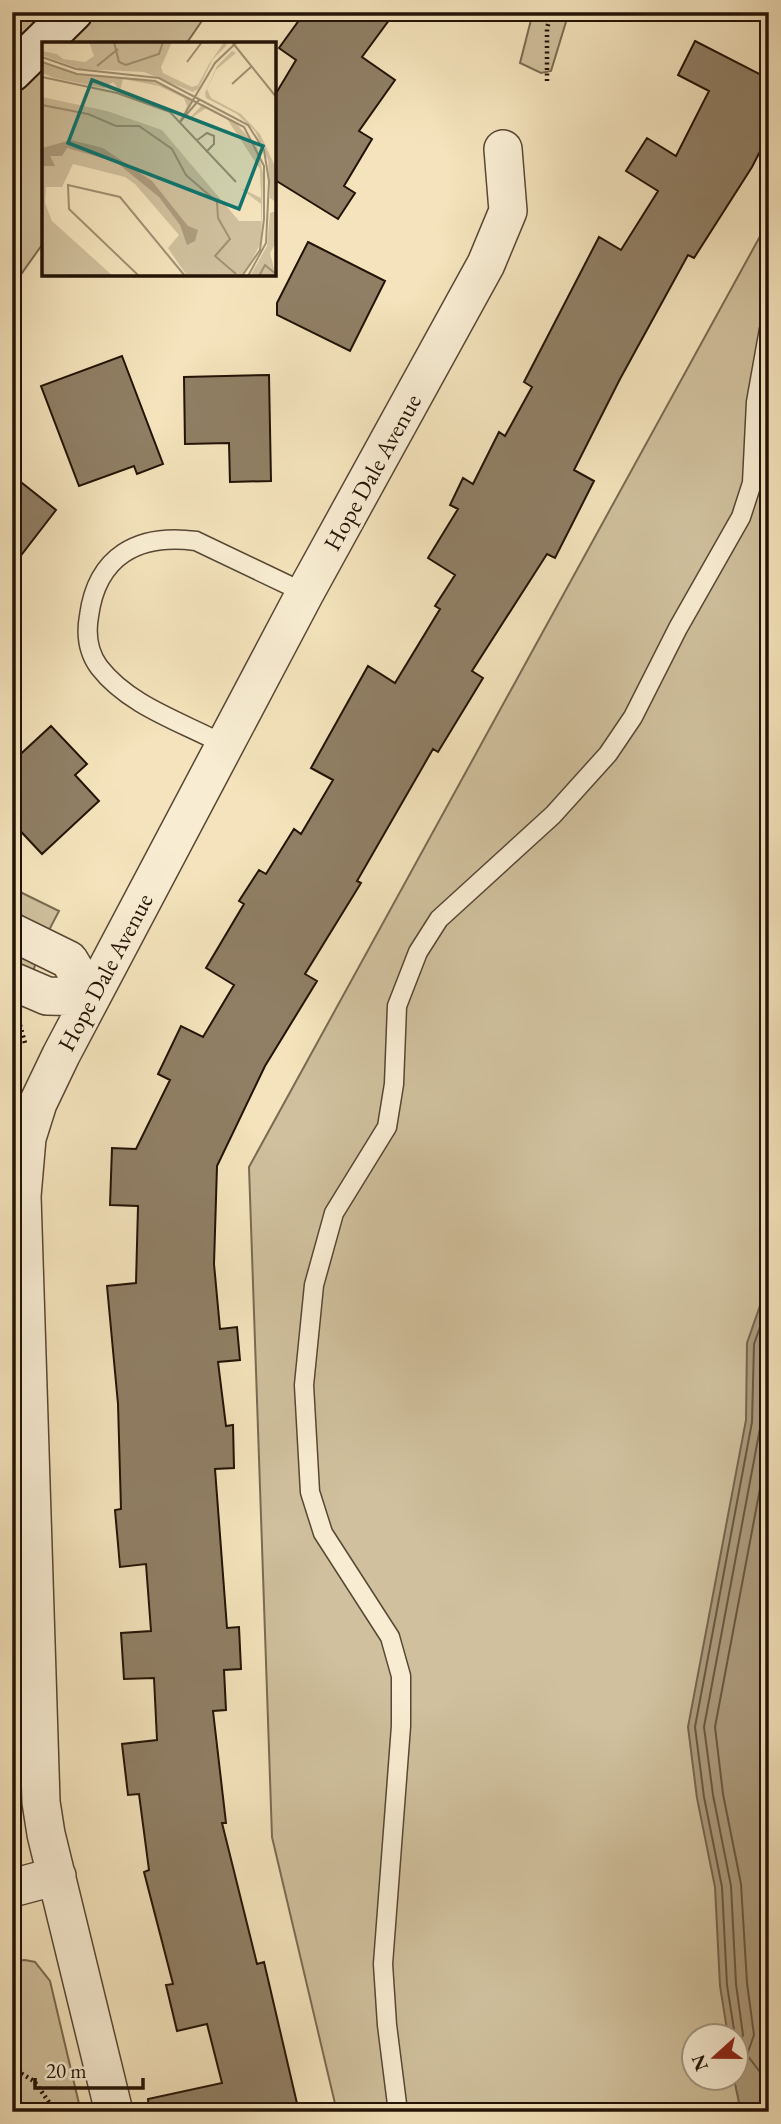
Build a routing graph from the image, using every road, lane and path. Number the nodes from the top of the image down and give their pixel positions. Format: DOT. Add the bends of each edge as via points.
graph roads {
  1 [pos="73,12"];
  2 [pos="551,12"];
  3 [pos="42,42"];
  4 [pos="42,42"];
  5 [pos="12,72"];
  6 [pos="547,81"];
  7 [pos="503,149"];
  8 [pos="769,329"];
  9 [pos="305,593"];
  10 [pos="225,745"];
  11 [pos="12,932"];
  12 [pos="12,981"];
  13 [pos="91,997"];
  14 [pos="57,1876"];
  15 [pos="12,1888"];
  16 [pos="12,2068"];
  17 [pos="56,2112"];
  18 [pos="114,2112"];
  19 [pos="398,2112"];
  1 -- 4 [label="street"];
  2 -- 6 [label="path"];
  3 -- 5 [label="street"];
  7 -- 9 [label="street, Hope Dale Avenue" via="508,211 486,264"];
  8 -- 19 [label="lane" via="756,402 752,483 741,517 633,717 608,754 553,815 439,919 418,952 397,1006 387,1127 334,1213 314,1285 304,1385 310,1492 323,1533 390,1637 401,1676 383,1964"];
  9 -- 10 [label="street, Hope Dale Avenue"];
  9 -- 10 [label="lane" via="183,539 156,540 132,548 118,555 101,575 87,625 97,664 134,699"];
  10 -- 13 [label="street, Hope Dale Avenue"];
  11 -- 13 [label="street" via="68,960"];
  12 -- 13 [label="street" via="47,996"];
  13 -- 14 [label="street, Hope Dale Avenue" via="38,1103 22,1171 41,1802"];
  14 -- 15 [label="street"];
  14 -- 18 [label="street, Hope Dale Avenue"];
  16 -- 17 [label="path" via="34,2081"];
}
